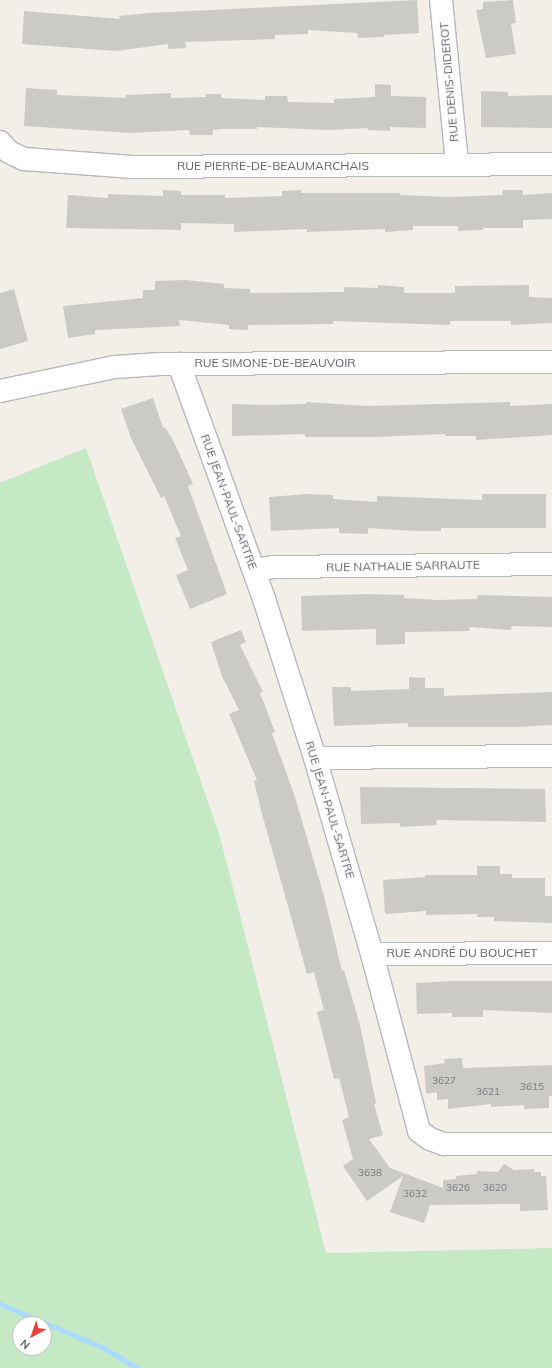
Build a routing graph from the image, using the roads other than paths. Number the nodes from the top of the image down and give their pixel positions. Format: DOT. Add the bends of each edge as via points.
graph roads {
  1 [pos="442,0"];
  2 [pos="0,142"];
  3 [pos="457,164"];
  4 [pos="552,164"];
  5 [pos="552,362"];
  6 [pos="179,364"];
  7 [pos="0,391"];
  8 [pos="552,564"];
  9 [pos="254,570"];
  10 [pos="552,756"];
  11 [pos="315,758"];
  12 [pos="552,953"];
  13 [pos="372,954"];
  14 [pos="552,1144"];
  1 -- 3 [label="street, RUE DENIS-DIDEROT"];
  2 -- 3 [label="street, RUE PIERRE-DE-BEAUMARCHAIS" via="9,152 24,159 133,167"];
  3 -- 4 [label="street, RUE PIERRE-DE-BEAUMARCHAIS"];
  5 -- 6 [label="street, RUE SIMONE-DE-BEAUVOIR"];
  6 -- 7 [label="street, RUE SIMONE-DE-BEAUVOIR" via="115,367"];
  6 -- 9 [label="street, RUE JEAN-PAUL-SARTRE"];
  8 -- 9 [label="street, RUE NATHALIE SARRAUTE" via="273,567"];
  9 -- 11 [label="street, RUE JEAN-PAUL-SARTRE"];
  10 -- 11 [label="street"];
  11 -- 13 [label="street, RUE JEAN-PAUL-SARTRE"];
  12 -- 13 [label="street, RUE ANDRÉ DU BOUCHET"];
  13 -- 14 [label="street, RUE JEAN-PAUL-SARTRE" via="419,1131 430,1139 444,1144"];
}
